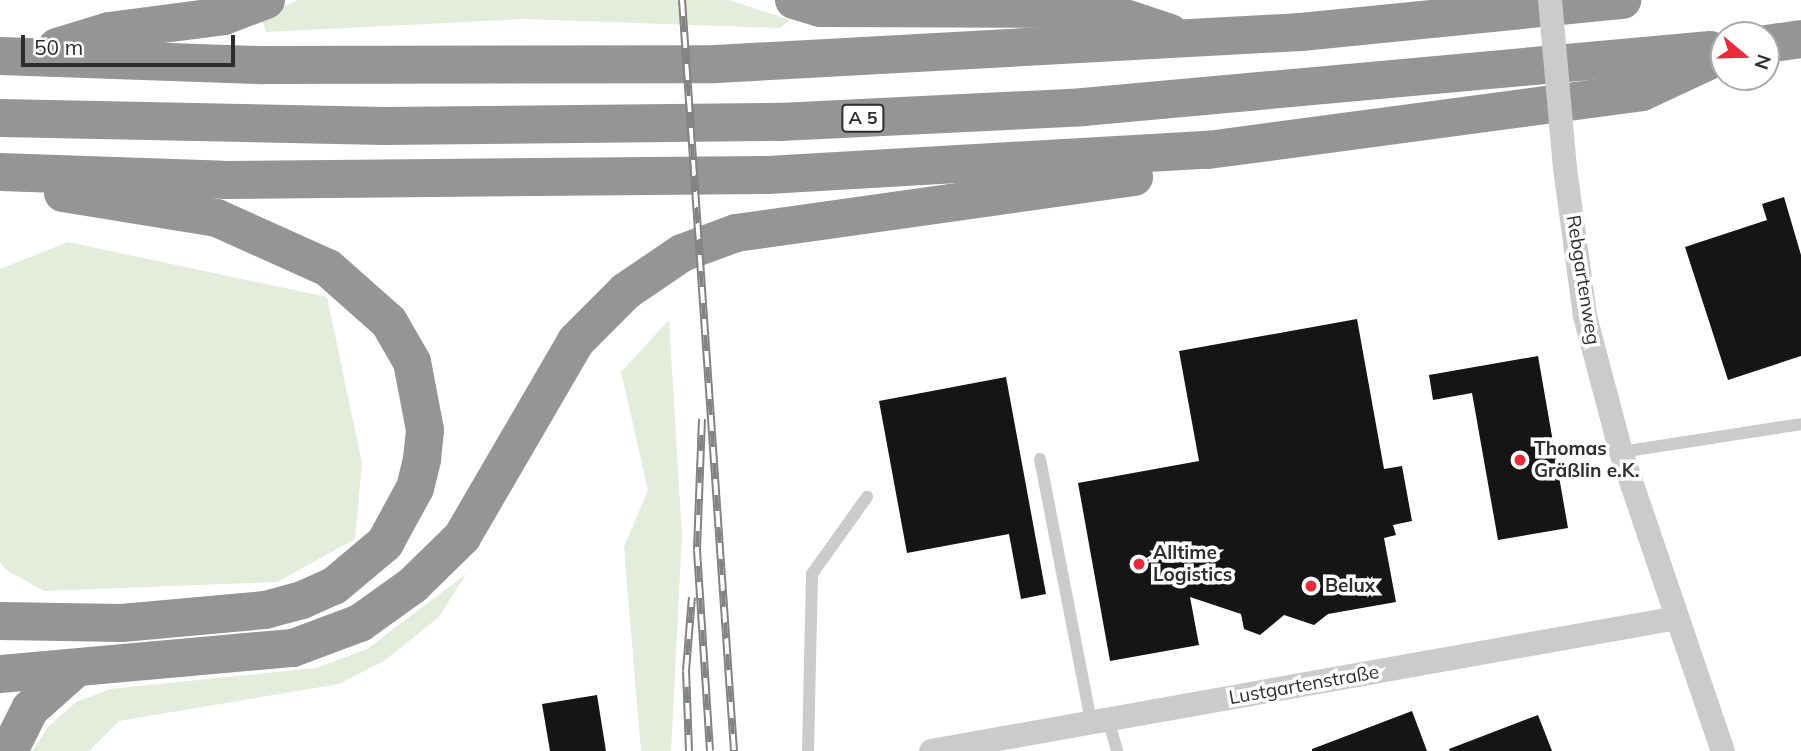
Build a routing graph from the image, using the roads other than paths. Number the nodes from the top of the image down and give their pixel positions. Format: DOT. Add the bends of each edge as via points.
graph roads {
  1 [pos="266,0"];
  2 [pos="794,0"];
  3 [pos="1550,0"];
  4 [pos="1622,0"];
  5 [pos="1188,40"];
  6 [pos="1801,40"];
  7 [pos="1780,42"];
  8 [pos="1710,52"];
  9 [pos="15,56"];
  10 [pos="1710,58"];
  11 [pos="0,118"];
  12 [pos="1208,150"];
  13 [pos="0,172"];
  14 [pos="0,178"];
  15 [pos="1801,424"];
  16 [pos="1621,452"];
  17 [pos="1040,459"];
  18 [pos="867,498"];
  19 [pos="1677,618"];
  20 [pos="0,621"];
  21 [pos="74,670"];
  22 [pos="0,674"];
  23 [pos="1099,721"];
  24 [pos="9,751"];
  25 [pos="808,751"];
  26 [pos="931,751"];
  27 [pos="1117,751"];
  28 [pos="1723,751"];
  1 -- 9 [label="highway" via="224,16 109,31"];
  2 -- 5 [label="highway" via="820,8 1098,9"];
  3 -- 16 [label="street, Rebgartenweg, bridge" via="1565,168 1585,316"];
  4 -- 5 [label="highway"];
  5 -- 9 [label="highway" via="716,64 263,65"];
  6 -- 7 [label="highway"];
  8 -- 11 [label="highway, A 5" via="1083,107 780,122 384,127"];
  10 -- 12 [label="highway" via="1642,92"];
  12 -- 13 [label="highway" via="768,175 224,180"];
  12 -- 21 [label="highway" via="1170,172 736,233 681,253 626,291 576,341 462,537 413,585 360,623 293,648"];
  14 -- 20 [label="highway" via="55,192 217,219 328,268 389,321 412,362 425,430 415,488 402,515 385,543 334,586 265,610 199,617 122,623"];
  15 -- 16 [label="lane"];
  16 -- 19 [label="street, Rebgartenweg"];
  17 -- 23 [label="lane"];
  18 -- 25 [label="lane" via="812,574"];
  19 -- 23 [label="street, Lustgartenstraße"];
  19 -- 28 [label="street, Rebgartenweg"];
  21 -- 22 [label="highway"];
  21 -- 24 [label="highway" via="30,709"];
  23 -- 26 [label="street, Lustgartenstraße"];
  23 -- 27 [label="lane"];
}
